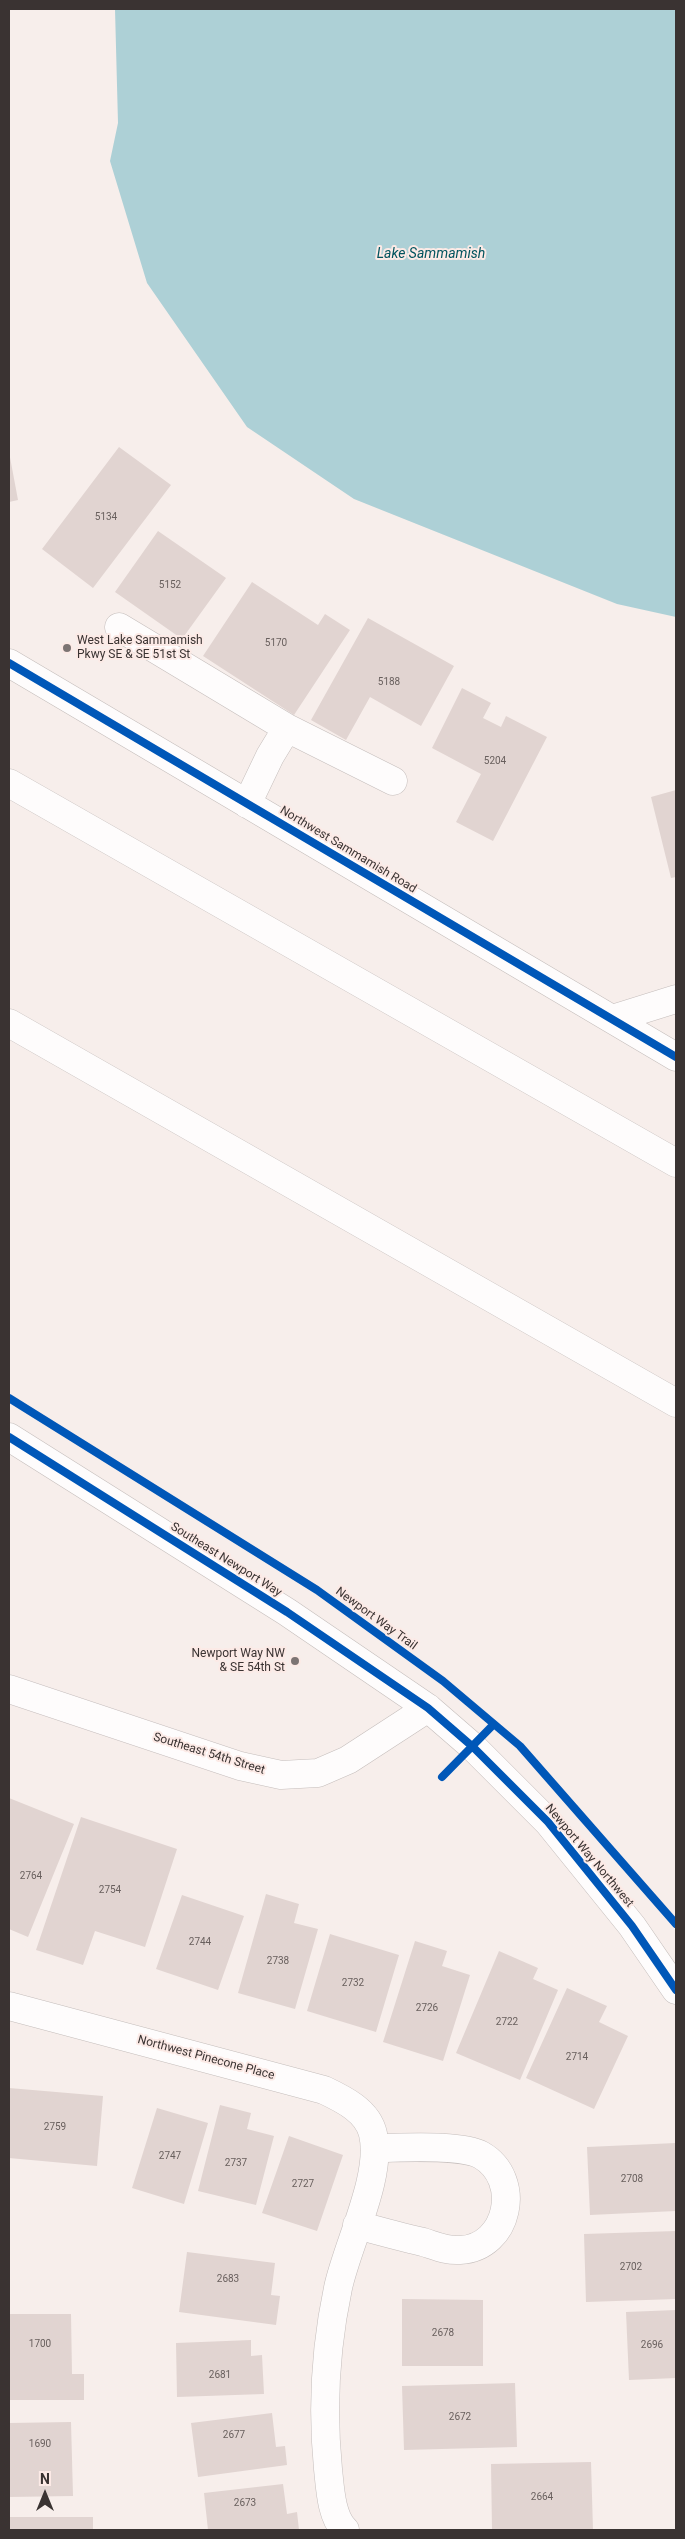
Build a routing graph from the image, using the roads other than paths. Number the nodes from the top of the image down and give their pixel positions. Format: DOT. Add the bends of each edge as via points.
graph roads {
  1 [pos="119,627"];
  2 [pos="9,663"];
  3 [pos="287,728"];
  4 [pos="393,781"];
  5 [pos="9,784"];
  6 [pos="247,804"];
  7 [pos="676,999"];
  8 [pos="612,1019"];
  9 [pos="9,1023"];
  10 [pos="676,1057"];
  11 [pos="676,1163"];
  12 [pos="676,1403"];
  13 [pos="9,1437"];
  14 [pos="9,1689"];
  15 [pos="428,1708"];
  16 [pos="676,1990"];
  17 [pos="9,2006"];
  18 [pos="375,2148"];
  19 [pos="357,2225"];
  20 [pos="345,2530"];
  1 -- 3 [label="main road"];
  2 -- 6 [label="main road, Northwest Sammamish Road"];
  3 -- 4 [label="main road"];
  3 -- 6 [label="main road"];
  5 -- 11 [label="main road"];
  6 -- 8 [label="main road, Northwest Sammamish Road"];
  7 -- 8 [label="main road"];
  8 -- 10 [label="main road, Northwest Sammamish Road"];
  9 -- 12 [label="main road"];
  13 -- 15 [label="main road, Southeast Newport Way" via="286,1612"];
  14 -- 15 [label="main road, Southeast 54th Street" via="240,1766 281,1775 318,1773 348,1760"];
  15 -- 16 [label="main road, Newport Way Northwest" via="473,1747 548,1822 632,1926"];
  17 -- 18 [label="main road, Northwest Pinecone Place" via="324,2090 361,2113 373,2132"];
  18 -- 19 [label="main road, Northwest Pinecone Place" via="374,2169"];
  18 -- 19 [label="main road" via="466,2150 481,2155 503,2178 506,2210 501,2225 491,2237 478,2246 462,2250 446,2250"];
  19 -- 20 [label="main road, Northwest Pinecone Place" via="338,2286 324,2378 324,2429 330,2494 340,2526"];
}
